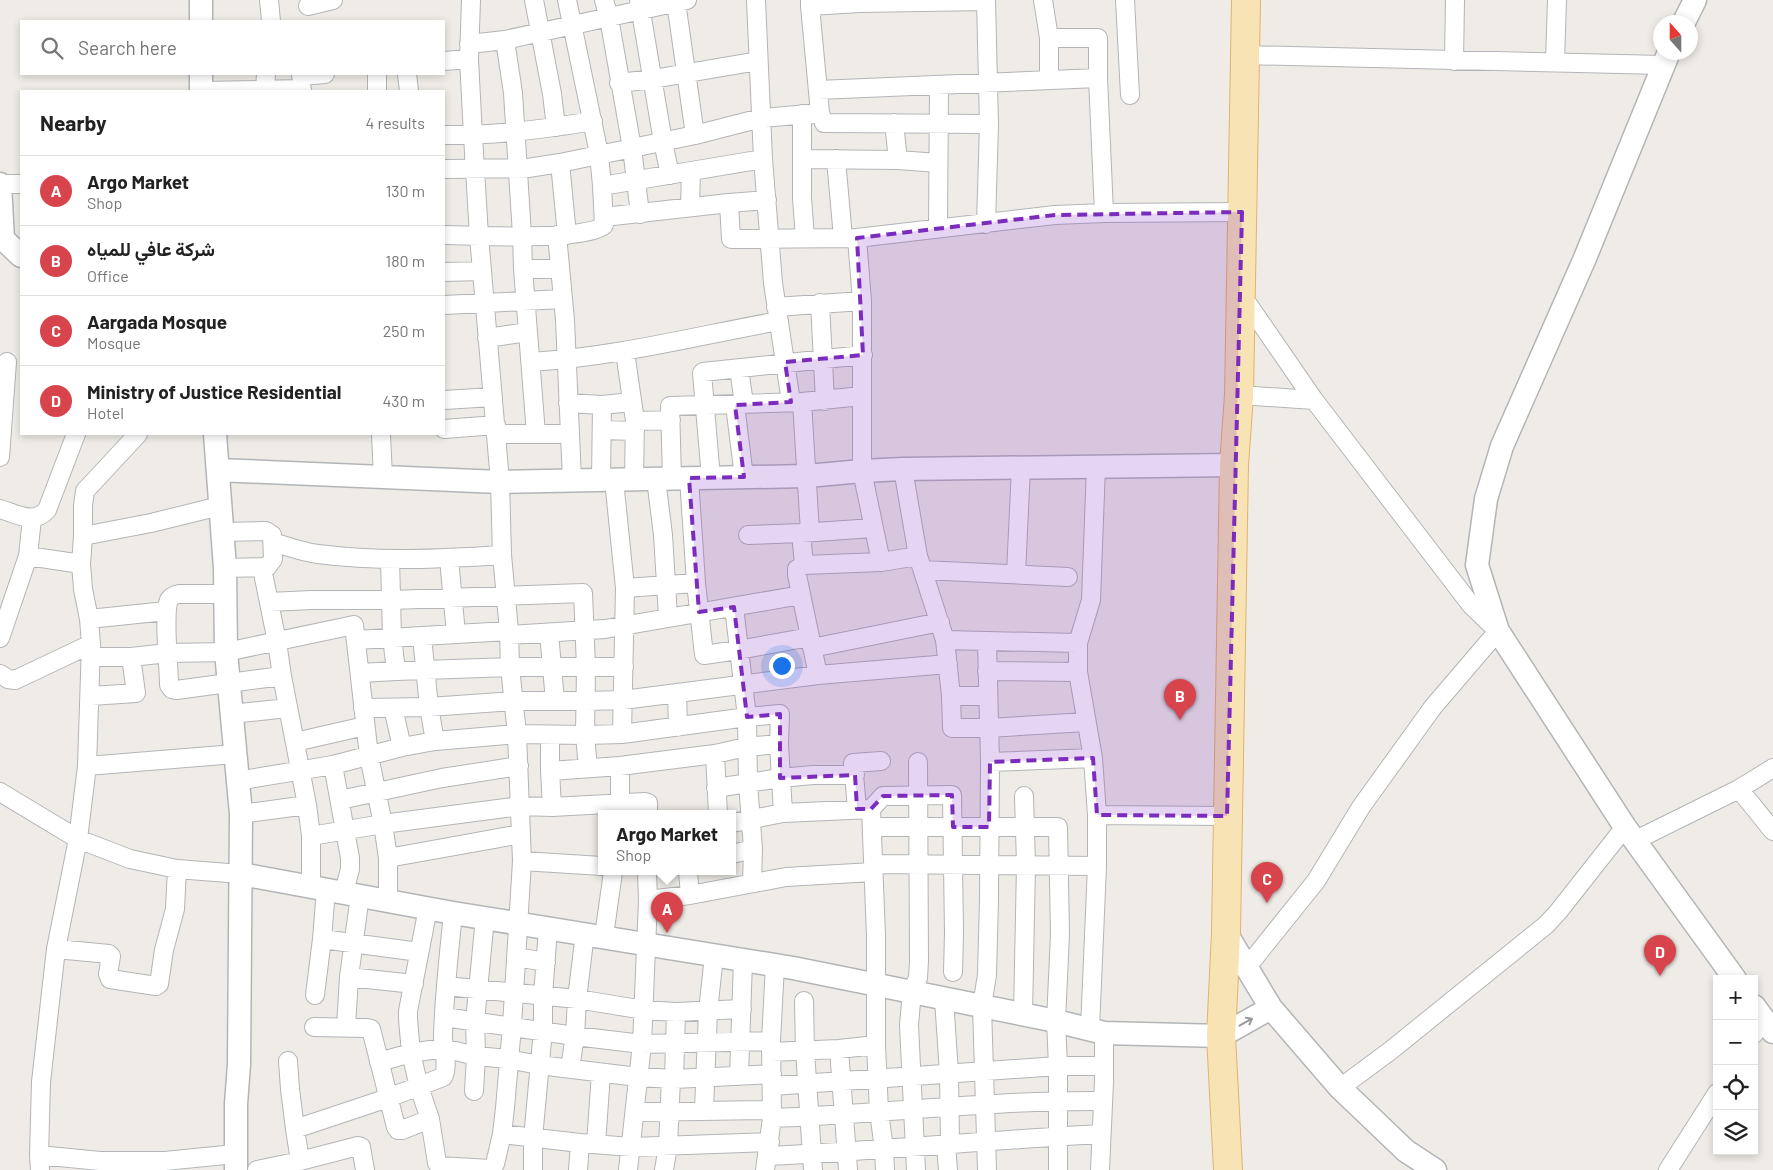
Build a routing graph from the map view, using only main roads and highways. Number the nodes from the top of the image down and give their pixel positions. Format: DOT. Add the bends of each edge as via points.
graph roads {
  1 [pos="1246,0"];
  2 [pos="1228,1170"];
  1 -- 2 [label="main road" via="1239,395 1234,465 1226,933 1221,1036"];
}
